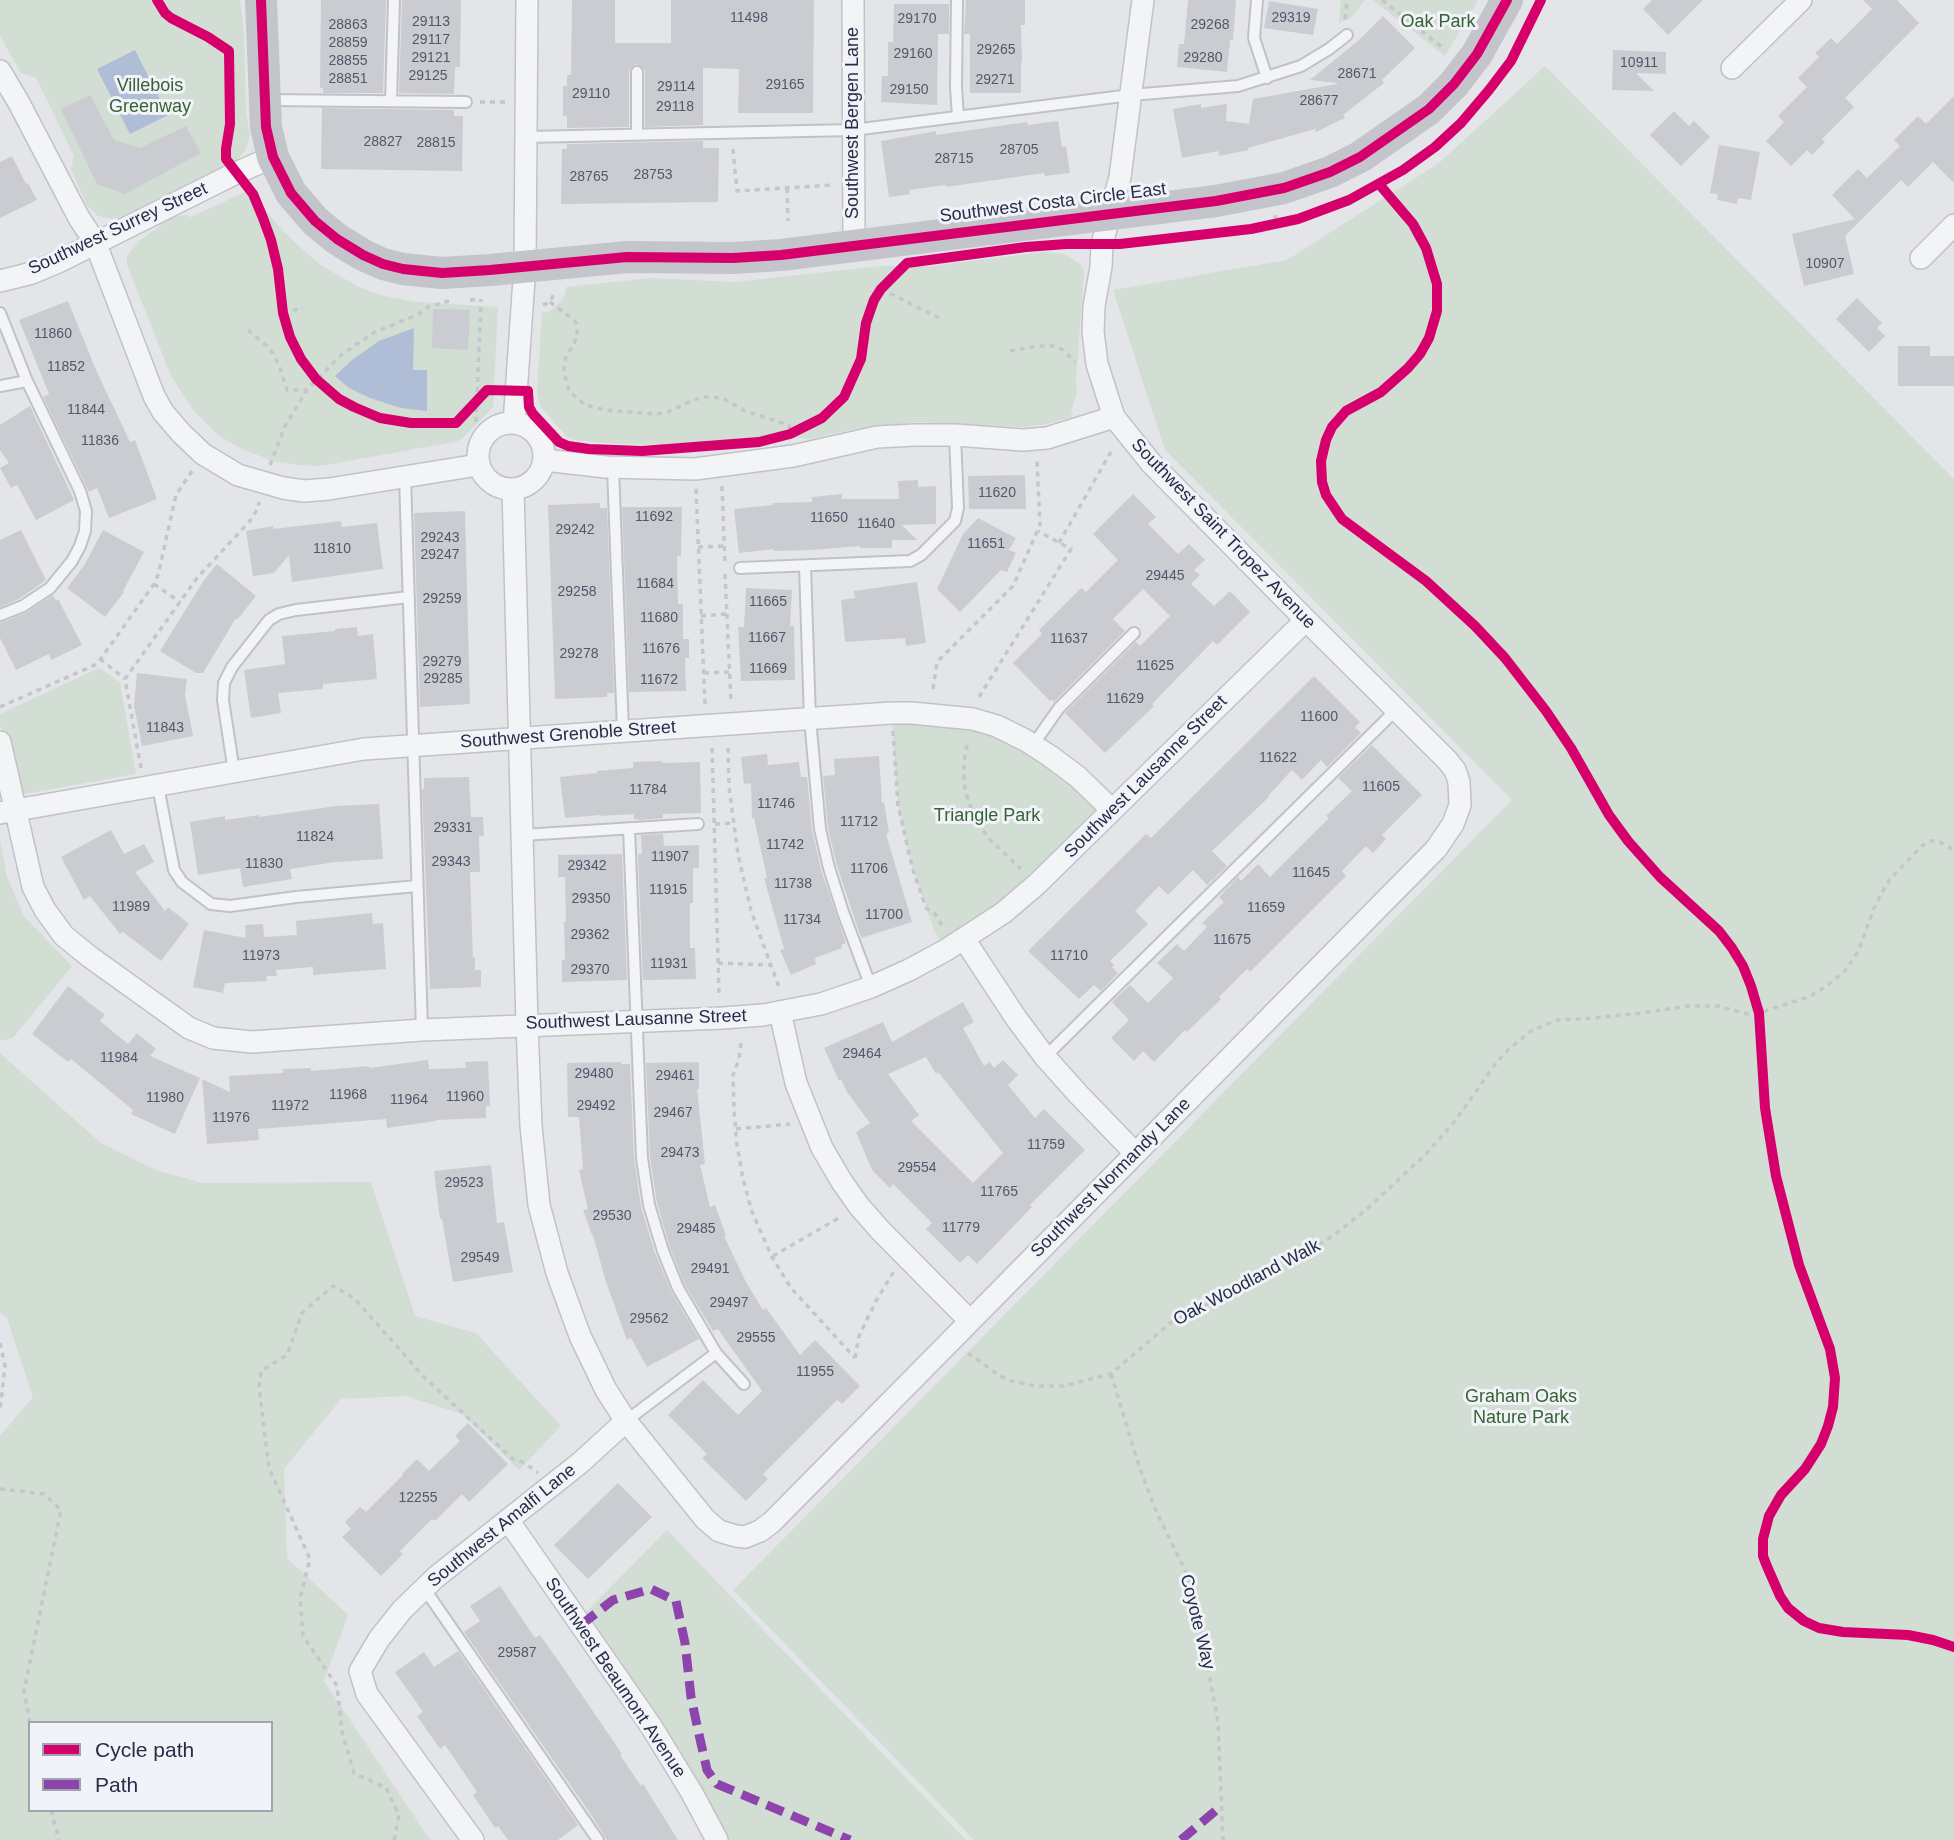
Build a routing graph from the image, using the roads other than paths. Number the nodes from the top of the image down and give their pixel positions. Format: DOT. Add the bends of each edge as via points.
graph roads {
  1 [pos="261,0"];
  2 [pos="394,0"];
  3 [pos="527,0"];
  4 [pos="853,0"];
  5 [pos="957,0"];
  6 [pos="1143,0"];
  7 [pos="1257,0"];
  8 [pos="1507,0"];
  9 [pos="1801,0"];
  10 [pos="1347,35"];
  11 [pos="1732,68"];
  12 [pos="0,71"];
  13 [pos="637,72"];
  14 [pos="1267,78"];
  15 [pos="1131,95"];
  16 [pos="264,100"];
  17 [pos="391,101"];
  18 [pos="466,102"];
  19 [pos="958,117"];
  20 [pos="853,130"];
  21 [pos="637,135"];
  22 [pos="526,137"];
  23 [pos="273,157"];
  24 [pos="1110,214"];
  25 [pos="1954,225"];
  26 [pos="95,242"];
  27 [pos="854,246"];
  28 [pos="1921,258"];
  29 [pos="525,265"];
  30 [pos="0,281"];
  31 [pos="0,313"];
  32 [pos="27,380"];
  33 [pos="0,386"];
  34 [pos="1114,417"];
  35 [pos="514,423"];
  36 [pos="955,435"];
  37 [pos="544,460"];
  38 [pos="478,465"];
  39 [pos="613,468"];
  40 [pos="405,476"];
  41 [pos="513,489"];
  42 [pos="805,566"];
  43 [pos="740,568"];
  44 [pos="409,597"];
  45 [pos="0,615"];
  46 [pos="1306,620"];
  47 [pos="1134,633"];
  48 [pos="1396,710"];
  49 [pos="810,719"];
  50 [pos="623,731"];
  51 [pos="520,738"];
  52 [pos="0,741"];
  53 [pos="413,745"];
  54 [pos="1033,745"];
  55 [pos="234,772"];
  56 [pos="151,787"];
  57 [pos="1460,805"];
  58 [pos="1112,810"];
  59 [pos="8,812"];
  60 [pos="698,824"];
  61 [pos="629,828"];
  62 [pos="523,835"];
  63 [pos="416,886"];
  64 [pos="964,939"];
  65 [pos="871,987"];
  66 [pos="780,1012"];
  67 [pos="635,1020"];
  68 [pos="527,1025"];
  69 [pos="422,1030"];
  70 [pos="1045,1057"];
  71 [pos="1135,1153"];
  72 [pos="970,1321"];
  73 [pos="716,1353"];
  74 [pos="744,1384"];
  75 [pos="626,1421"];
  76 [pos="508,1520"];
  77 [pos="424,1588"];
  78 [pos="473,1840"];
  79 [pos="598,1840"];
  80 [pos="717,1840"];
  1 -- 16 [label="street, Southwest Costa Circle East"];
  2 -- 17 [label="lane"];
  3 -- 22 [label="street"];
  4 -- 20 [label="street, Southwest Bergen Lane"];
  5 -- 19 [label="lane"];
  6 -- 15 [label="street, Southwest Saint Tropez Avenue"];
  7 -- 14 [label="lane" via="1254,38"];
  8 -- 24 [label="street, Southwest Costa Circle East" via="1478,54 1454,84 1429,109 1360,157 1270,192"];
  9 -- 11 [label="street"];
  10 -- 14 [label="lane" via="1301,66"];
  12 -- 26 [label="street"];
  13 -- 21 [label="lane"];
  14 -- 15 [label="lane" via="1238,86"];
  15 -- 19 [label="lane"];
  15 -- 24 [label="street, Southwest Saint Tropez Avenue"];
  16 -- 17 [label="lane"];
  16 -- 23 [label="street, Southwest Costa Circle East"];
  17 -- 18 [label="lane"];
  19 -- 20 [label="lane"];
  20 -- 21 [label="lane"];
  20 -- 27 [label="street, Southwest Bergen Lane"];
  21 -- 22 [label="lane"];
  22 -- 29 [label="street"];
  23 -- 26 [label="street, Southwest Surrey Street"];
  23 -- 29 [label="street, Southwest Costa Circle East" via="291,194 315,221 383,264 442,273"];
  24 -- 27 [label="street, Southwest Costa Circle East"];
  24 -- 34 [label="street, Southwest Saint Tropez Avenue" via="1102,244 1093,332 1097,364"];
  25 -- 28 [label="street"];
  26 -- 30 [label="street, Southwest Surrey Street" via="58,262"];
  26 -- 40 [label="street" via="154,396 203,454 238,475 304,491"];
  27 -- 29 [label="street, Southwest Costa Circle East" via="733,258 627,257"];
  29 -- 35 [label="street"];
  31 -- 32 [label="lane"];
  32 -- 33 [label="lane"];
  32 -- 45 [label="lane" via="80,491 86,510 85,531 72,561 50,588"];
  34 -- 36 [label="street" via="1046,438"];
  34 -- 46 [label="street, Southwest Saint Tropez Avenue" via="1150,463"];
  35 -- 37 [label="street" via="532,430"];
  35 -- 38 [label="street" via="488,431 478,450"];
  36 -- 39 [label="street" via="877,437 722,467"];
  36 -- 42 [label="lane" via="955,521 921,555 909,561"];
  37 -- 39 [label="street"];
  37 -- 41 [label="street" via="532,481"];
  38 -- 40 [label="street"];
  38 -- 41 [label="street" via="494,485"];
  39 -- 50 [label="lane"];
  40 -- 44 [label="lane"];
  41 -- 51 [label="street"];
  42 -- 43 [label="lane"];
  42 -- 49 [label="lane"];
  44 -- 53 [label="lane"];
  44 -- 55 [label="lane" via="296,610 269,620 224,683"];
  46 -- 48 [label="street, Southwest Saint Tropez Avenue"];
  46 -- 58 [label="street, Southwest Lausanne Street"];
  47 -- 54 [label="lane" via="1059,708"];
  48 -- 57 [label="street, Southwest Saint Tropez Avenue" via="1455,770"];
  48 -- 70 [label="lane"];
  49 -- 50 [label="street, Southwest Grenoble Street"];
  49 -- 54 [label="street, Southwest Grenoble Street" via="891,713 973,719"];
  49 -- 65 [label="lane" via="820,829"];
  50 -- 51 [label="street, Southwest Grenoble Street"];
  51 -- 53 [label="street, Southwest Grenoble Street"];
  51 -- 62 [label="street"];
  52 -- 59 [label="street, Southwest Lausanne Street"];
  53 -- 55 [label="street, Southwest Grenoble Street"];
  53 -- 63 [label="lane"];
  54 -- 58 [label="street, Southwest Grenoble Street" via="1078,776"];
  55 -- 56 [label="street, Southwest Grenoble Street"];
  56 -- 59 [label="street, Southwest Grenoble Street"];
  56 -- 63 [label="lane" via="174,870 211,904 230,906"];
  57 -- 71 [label="street, Southwest Normandy Lane" via="1436,849"];
  58 -- 64 [label="street, Southwest Lausanne Street" via="1037,884"];
  59 -- 69 [label="street, Southwest Lausanne Street" via="33,887 64,936 188,1028 213,1038 252,1042"];
  60 -- 61 [label="lane"];
  61 -- 62 [label="lane"];
  61 -- 67 [label="lane"];
  62 -- 68 [label="street"];
  63 -- 69 [label="lane"];
  64 -- 65 [label="street, Southwest Lausanne Street"];
  64 -- 70 [label="street"];
  65 -- 66 [label="street, Southwest Lausanne Street"];
  66 -- 67 [label="street, Southwest Lausanne Street"];
  66 -- 72 [label="street" via="796,1083 822,1148 859,1206"];
  67 -- 68 [label="street, Southwest Lausanne Street"];
  67 -- 73 [label="lane" via="649,1205 678,1288"];
  68 -- 69 [label="street, Southwest Lausanne Street"];
  68 -- 75 [label="street" via="531,1126 543,1219 580,1336"];
  70 -- 71 [label="street"];
  71 -- 72 [label="street, Southwest Normandy Lane"];
  72 -- 75 [label="street, Southwest Normandy Lane" via="772,1522 746,1537 719,1531 705,1518"];
  73 -- 74 [label="lane"];
  73 -- 75 [label="lane"];
  75 -- 76 [label="street, Southwest Amalfi Lane"];
  76 -- 77 [label="street, Southwest Amalfi Lane"];
  76 -- 80 [label="street, Southwest Beaumont Avenue" via="651,1726"];
  77 -- 78 [label="street, Southwest Amalfi Lane" via="379,1639 360,1671 367,1694"];
  77 -- 79 [label="lane"];
}
